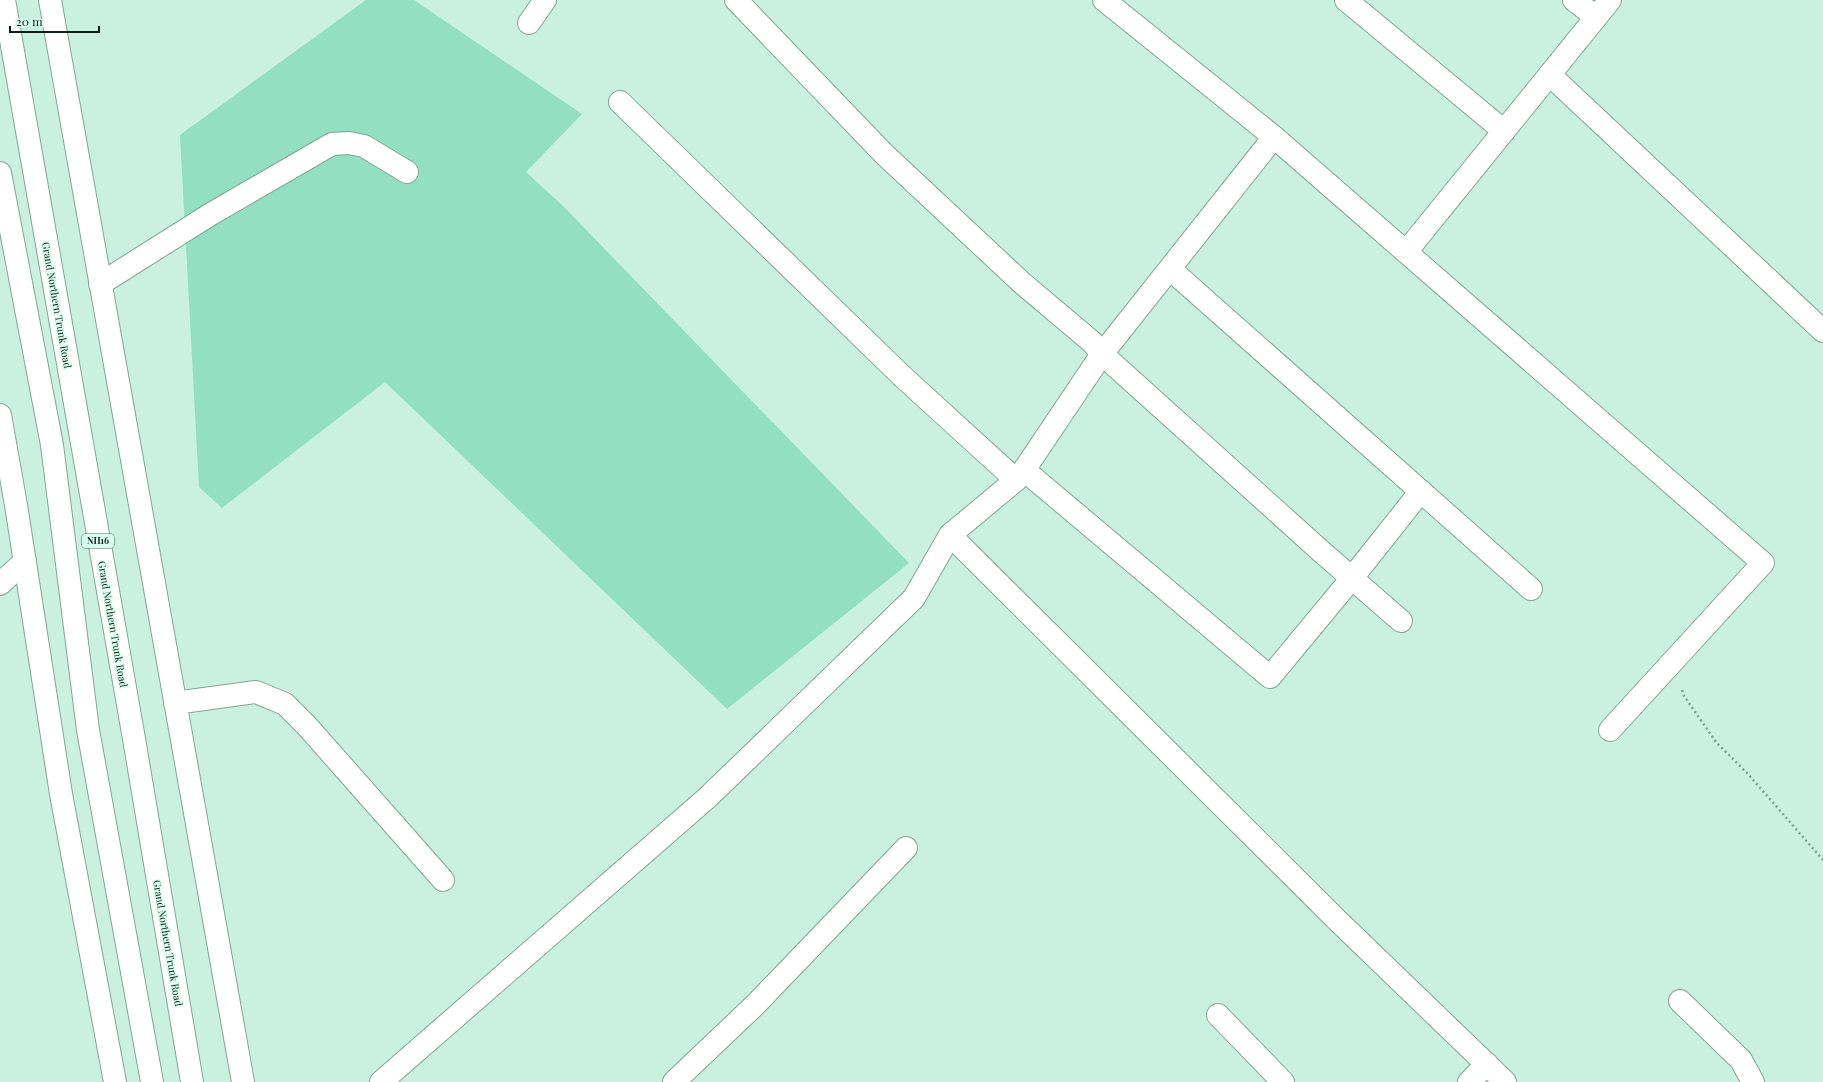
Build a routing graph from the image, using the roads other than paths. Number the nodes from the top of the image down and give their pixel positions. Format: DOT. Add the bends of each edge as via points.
graph roads {
  1 [pos="4,0"];
  2 [pos="50,0"];
  3 [pos="545,0"];
  4 [pos="736,0"];
  5 [pos="1104,0"];
  6 [pos="1346,0"];
  7 [pos="1574,0"];
  8 [pos="1610,0"];
  9 [pos="1596,17"];
  10 [pos="529,23"];
  11 [pos="1550,75"];
  12 [pos="620,102"];
  13 [pos="1504,131"];
  14 [pos="1274,137"];
  15 [pos="407,172"];
  16 [pos="0,173"];
  17 [pos="1406,252"];
  18 [pos="1170,269"];
  19 [pos="100,284"];
  20 [pos="1823,331"];
  21 [pos="1102,354"];
  22 [pos="0,415"];
  23 [pos="1020,475"];
  24 [pos="1421,491"];
  25 [pos="950,535"];
  26 [pos="24,561"];
  27 [pos="1352,578"];
  28 [pos="0,584"];
  29 [pos="1531,589"];
  30 [pos="1401,621"];
  31 [pos="175,703"];
  32 [pos="1610,730"];
  33 [pos="906,848"];
  34 [pos="443,880"];
  35 [pos="1680,1000"];
  36 [pos="1218,1015"];
  37 [pos="1487,1064"];
  38 [pos="115,1082"];
  39 [pos="152,1082"];
  40 [pos="192,1082"];
  41 [pos="243,1082"];
  42 [pos="381,1082"];
  43 [pos="674,1082"];
  44 [pos="1283,1082"];
  45 [pos="1469,1082"];
  46 [pos="1505,1082"];
  47 [pos="1753,1082"];
  1 -- 40 [label="main road, Grand Northern Trunk Road / NH16"];
  2 -- 19 [label="main road"];
  3 -- 10 [label="main road"];
  4 -- 21 [label="main road" via="884,154 1022,283 1092,342"];
  5 -- 14 [label="main road"];
  6 -- 13 [label="main road"];
  7 -- 9 [label="main road"];
  8 -- 9 [label="main road"];
  9 -- 11 [label="main road"];
  11 -- 13 [label="main road"];
  11 -- 20 [label="main road"];
  12 -- 23 [label="main road" via="903,377"];
  13 -- 17 [label="main road"];
  14 -- 17 [label="main road"];
  14 -- 18 [label="main road"];
  15 -- 19 [label="main road" via="364,146 349,143 332,144 211,214"];
  16 -- 39 [label="main road" via="52,445 88,730"];
  17 -- 32 [label="main road" via="1763,562"];
  18 -- 21 [label="main road"];
  18 -- 24 [label="main road"];
  19 -- 31 [label="main road"];
  21 -- 23 [label="main road"];
  21 -- 27 [label="main road"];
  22 -- 26 [label="main road"];
  23 -- 25 [label="main road"];
  23 -- 27 [label="main road" via="1270,677"];
  24 -- 27 [label="main road"];
  24 -- 29 [label="main road"];
  25 -- 37 [label="main road"];
  25 -- 42 [label="main road" via="914,598 713,792"];
  26 -- 28 [label="main road"];
  26 -- 38 [label="main road" via="60,794"];
  27 -- 30 [label="main road"];
  31 -- 34 [label="main road" via="256,692 285,704"];
  31 -- 41 [label="main road"];
  33 -- 43 [label="main road" via="756,1004"];
  35 -- 47 [label="main road" via="1741,1060"];
  36 -- 44 [label="main road"];
  37 -- 45 [label="main road"];
  37 -- 46 [label="main road"];
}
